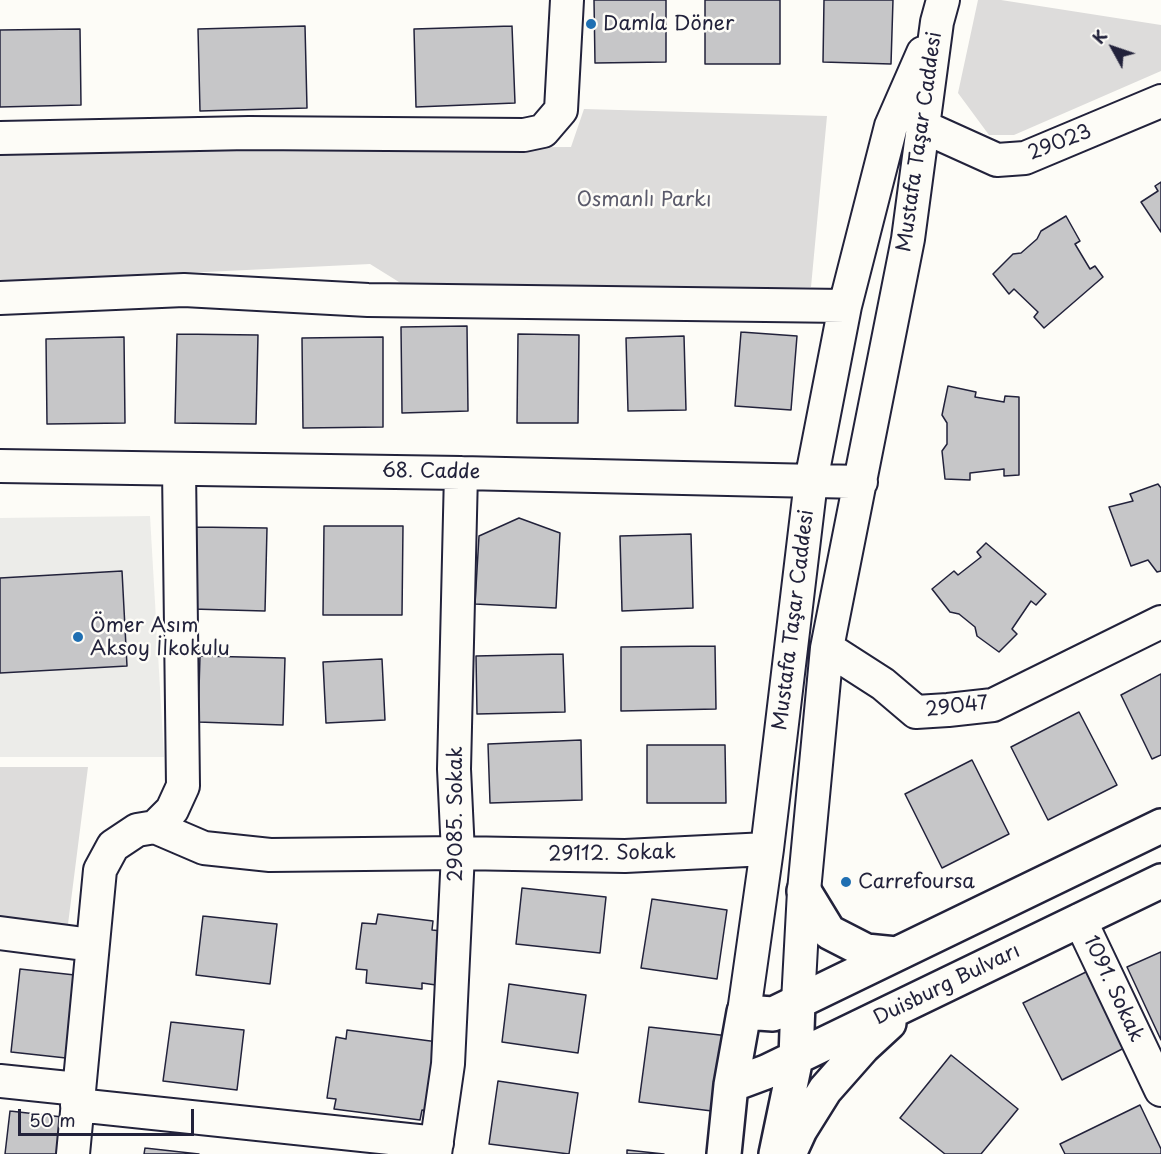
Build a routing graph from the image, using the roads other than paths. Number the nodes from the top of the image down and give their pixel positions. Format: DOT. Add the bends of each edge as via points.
graph roads {
  1 [pos="567,0"];
  2 [pos="940,11"];
  3 [pos="1161,101"];
  4 [pos="924,127"];
  5 [pos="0,138"];
  6 [pos="0,298"];
  7 [pos="846,306"];
  8 [pos="0,466"];
  9 [pos="179,469"];
  10 [pos="461,472"];
  11 [pos="811,481"];
  12 [pos="861,482"];
  13 [pos="1161,621"];
  14 [pos="827,648"];
  15 [pos="1161,825"];
  16 [pos="155,827"];
  17 [pos="767,849"];
  18 [pos="458,853"];
  19 [pos="1161,880"];
  20 [pos="804,891"];
  21 [pos="1080,920"];
  22 [pos="0,933"];
  23 [pos="92,945"];
  24 [pos="896,954"];
  25 [pos="798,1002"];
  26 [pos="912,1002"];
  27 [pos="744,1012"];
  28 [pos="795,1058"];
  29 [pos="0,1081"];
  30 [pos="731,1085"];
  31 [pos="1161,1090"];
  32 [pos="77,1097"];
  33 [pos="436,1148"];
  34 [pos="73,1154"];
  35 [pos="724,1154"];
  36 [pos="776,1154"];
  37 [pos="789,1154"];
  1 -- 5 [label="street" via="561,110 543,131 524,135 249,133"];
  2 -- 4 [label="street, Mustafa Taşar Caddesi"];
  2 -- 7 [label="street, Mustafa Taşar Caddesi" via="891,126"];
  3 -- 4 [label="street, 29023" via="1025,158 996,160"];
  4 -- 12 [label="street, Mustafa Taşar Caddesi" via="908,239"];
  6 -- 7 [label="street" via="184,290 368,300"];
  7 -- 11 [label="street, Mustafa Taşar Caddesi"];
  8 -- 9 [label="street, 68. Cadde"];
  9 -- 10 [label="street, 68. Cadde"];
  9 -- 16 [label="street" via="183,786 172,810"];
  10 -- 11 [label="street, 68. Cadde"];
  10 -- 18 [label="street, 29085. Sokak" via="454,769"];
  11 -- 12 [label="street, 68. Cadde"];
  11 -- 17 [label="street, Mustafa Taşar Caddesi"];
  12 -- 14 [label="street, Mustafa Taşar Caddesi"];
  13 -- 14 [label="street, 29047" via="993,705 948,710 916,712 883,684"];
  14 -- 20 [label="street, Mustafa Taşar Caddesi"];
  15 -- 24 [label="main road"];
  16 -- 18 [label="street, 29112. Sokak" via="204,848 270,855"];
  16 -- 23 [label="street" via="137,830 112,846 99,870"];
  17 -- 18 [label="street, 29112. Sokak" via="626,856"];
  17 -- 27 [label="street, Mustafa Taşar Caddesi"];
  18 -- 33 [label="street, 29085. Sokak" via="448,1064"];
  19 -- 21 [label="main road, Duisburg Bulvarı"];
  20 -- 24 [label="main road" via="829,932 866,951"];
  20 -- 25 [label="street, Mustafa Taşar Caddesi"];
  21 -- 26 [label="main road, Duisburg Bulvarı"];
  21 -- 31 [label="street, 1091. Sokak"];
  22 -- 23 [label="street"];
  23 -- 32 [label="street"];
  24 -- 25 [label="main road"];
  25 -- 27 [label="main road" via="773,1014"];
  25 -- 28 [label="main road, Mustafa Taşar Caddesi"];
  26 -- 28 [label="main road, Duisburg Bulvarı"];
  26 -- 37 [label="main road" via="863,1047 825,1090"];
  27 -- 30 [label="main road, Mustafa Taşar Caddesi"];
  28 -- 30 [label="main road, Duisburg Bulvarı"];
  28 -- 36 [label="main road, Mustafa Taşar Caddesi"];
  29 -- 32 [label="street"];
  30 -- 35 [label="main road, Mustafa Taşar Caddesi"];
  32 -- 33 [label="street"];
  32 -- 34 [label="street"];
}
